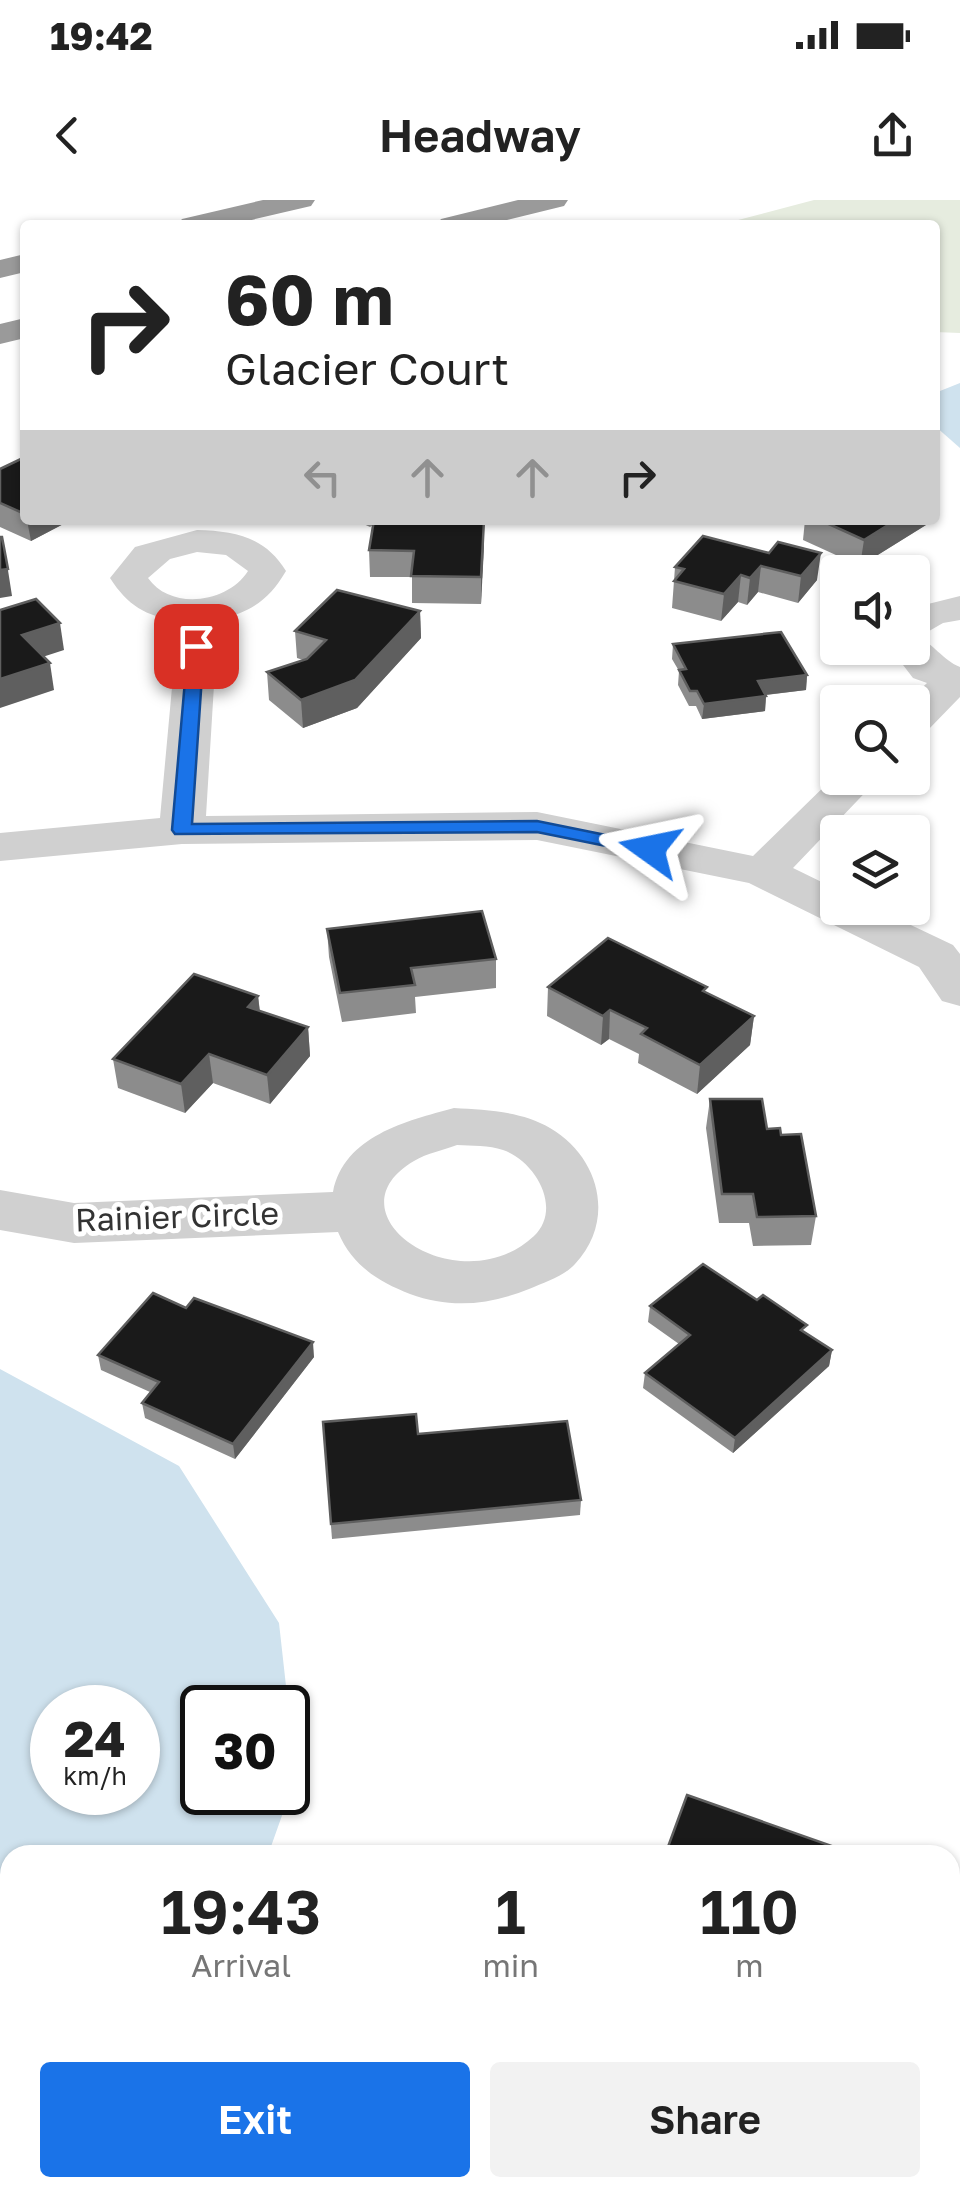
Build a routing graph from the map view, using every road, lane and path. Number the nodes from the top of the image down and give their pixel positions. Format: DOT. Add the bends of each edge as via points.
graph roads {
  1 [pos="301,200"];
  2 [pos="554,200"];
  3 [pos="214,220"];
  4 [pos="471,220"];
  5 [pos="960,608"];
  6 [pos="199,610"];
  7 [pos="930,614"];
  8 [pos="924,665"];
  9 [pos="957,681"];
  10 [pos="930,706"];
  11 [pos="840,795"];
  12 [pos="182,830"];
  13 [pos="0,847"];
  14 [pos="763,872"];
  15 [pos="960,990"];
  16 [pos="0,1210"];
  17 [pos="355,1212"];
  1 -- 3 [label="highway"];
  2 -- 4 [label="highway"];
  5 -- 7 [label="street"];
  6 -- 12 [label="street"];
  8 -- 9 [label="street"];
  9 -- 10 [label="street"];
  11 -- 14 [label="street"];
  12 -- 13 [label="street"];
  12 -- 14 [label="street" via="537,826"];
  14 -- 15 [label="street" via="936,956"];
  16 -- 17 [label="street, Rainier Circle" via="74,1223"];
}
